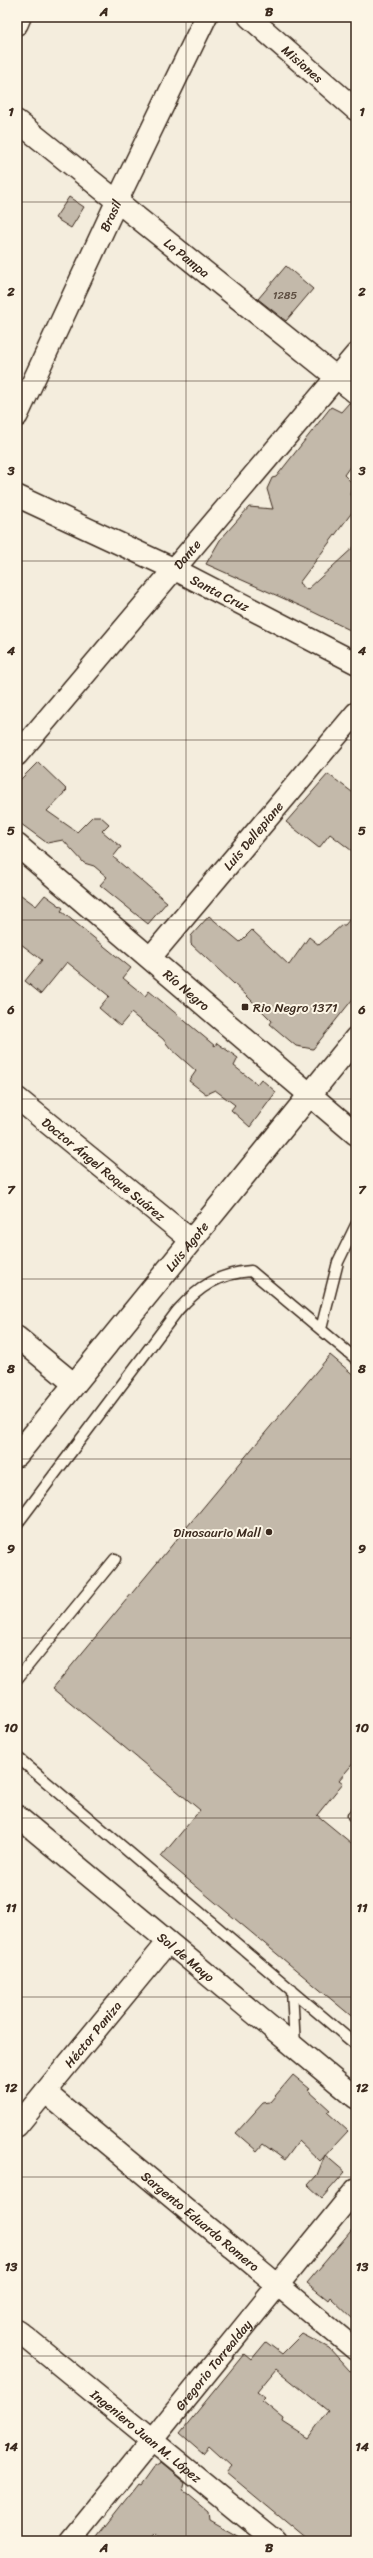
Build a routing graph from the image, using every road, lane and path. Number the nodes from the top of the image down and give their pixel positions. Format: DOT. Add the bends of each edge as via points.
graph roads {
  1 [pos="20,17"];
  2 [pos="206,17"];
  3 [pos="249,17"];
  4 [pos="17,24"];
  5 [pos="356,110"];
  6 [pos="17,121"];
  7 [pos="117,201"];
  8 [pos="356,354"];
  9 [pos="336,378"];
  10 [pos="356,394"];
  11 [pos="17,416"];
  12 [pos="17,496"];
  13 [pos="174,569"];
  14 [pos="356,663"];
  15 [pos="356,713"];
  16 [pos="17,755"];
  17 [pos="19,850"];
  18 [pos="150,958"];
  19 [pos="356,1038"];
  20 [pos="311,1094"];
  21 [pos="17,1098"];
  22 [pos="356,1134"];
  23 [pos="356,1227"];
  24 [pos="191,1240"];
  25 [pos="321,1329"];
  26 [pos="17,1338"];
  27 [pos="356,1359"];
  28 [pos="74,1384"];
  29 [pos="17,1455"];
  30 [pos="17,1524"];
  31 [pos="115,1559"];
  32 [pos="17,1679"];
  33 [pos="17,1757"];
  34 [pos="17,1816"];
  35 [pos="168,1942"];
  36 [pos="292,1990"];
  37 [pos="356,2045"];
  38 [pos="295,2048"];
  39 [pos="45,2092"];
  40 [pos="356,2098"];
  41 [pos="17,2126"];
  42 [pos="356,2189"];
  43 [pos="278,2285"];
  44 [pos="17,2330"];
  45 [pos="356,2350"];
  46 [pos="152,2441"];
  47 [pos="70,2541"];
  48 [pos="275,2541"];
  1 -- 4 [label="street"];
  2 -- 7 [label="street, Brasil"];
  3 -- 5 [label="street, Misiones"];
  6 -- 7 [label="street, La Pampa"];
  7 -- 9 [label="street, La Pampa"];
  7 -- 11 [label="street, Brasil"];
  8 -- 9 [label="street, Dante"];
  9 -- 10 [label="street, La Pampa"];
  9 -- 13 [label="street, Dante"];
  12 -- 13 [label="street, Santa Cruz"];
  13 -- 14 [label="street, Santa Cruz"];
  13 -- 16 [label="street, Dante"];
  15 -- 18 [label="street, Luis Dellepiane"];
  17 -- 18 [label="main road, Río Negro"];
  18 -- 20 [label="main road, Río Negro"];
  19 -- 20 [label="main road, Luis Agote"];
  20 -- 22 [label="main road, Río Negro"];
  20 -- 24 [label="main road, Luis Agote"];
  21 -- 24 [label="street, Doctor Ángel Roque Suárez"];
  23 -- 25 [label="lane" via="338,1262"];
  24 -- 28 [label="main road, Luis Agote"];
  25 -- 27 [label="lane"];
  25 -- 30 [label="lane" via="251,1271 231,1272 196,1290 178,1310"];
  26 -- 28 [label="street"];
  28 -- 29 [label="main road, Luis Agote"];
  31 -- 32 [label="lane"];
  33 -- 36 [label="lane"];
  34 -- 35 [label="street, Sol de Mayo"];
  35 -- 38 [label="street, Sol de Mayo"];
  35 -- 39 [label="street, Héctor Paniza"];
  36 -- 37 [label="lane"];
  36 -- 38 [label="lane"];
  38 -- 40 [label="street, Sol de Mayo"];
  39 -- 41 [label="street, Héctor Paniza"];
  39 -- 43 [label="street, Sargento Eduardo Romero"];
  42 -- 43 [label="street, Gregorio Torrealday"];
  43 -- 45 [label="street, Sargento Eduardo Romero"];
  43 -- 46 [label="street, Gregorio Torrealday"];
  44 -- 46 [label="street, Ingeniero Juan M. López"];
  46 -- 47 [label="street, Gregorio Torrealday"];
  46 -- 48 [label="street, Ingeniero Juan M. López"];
}
